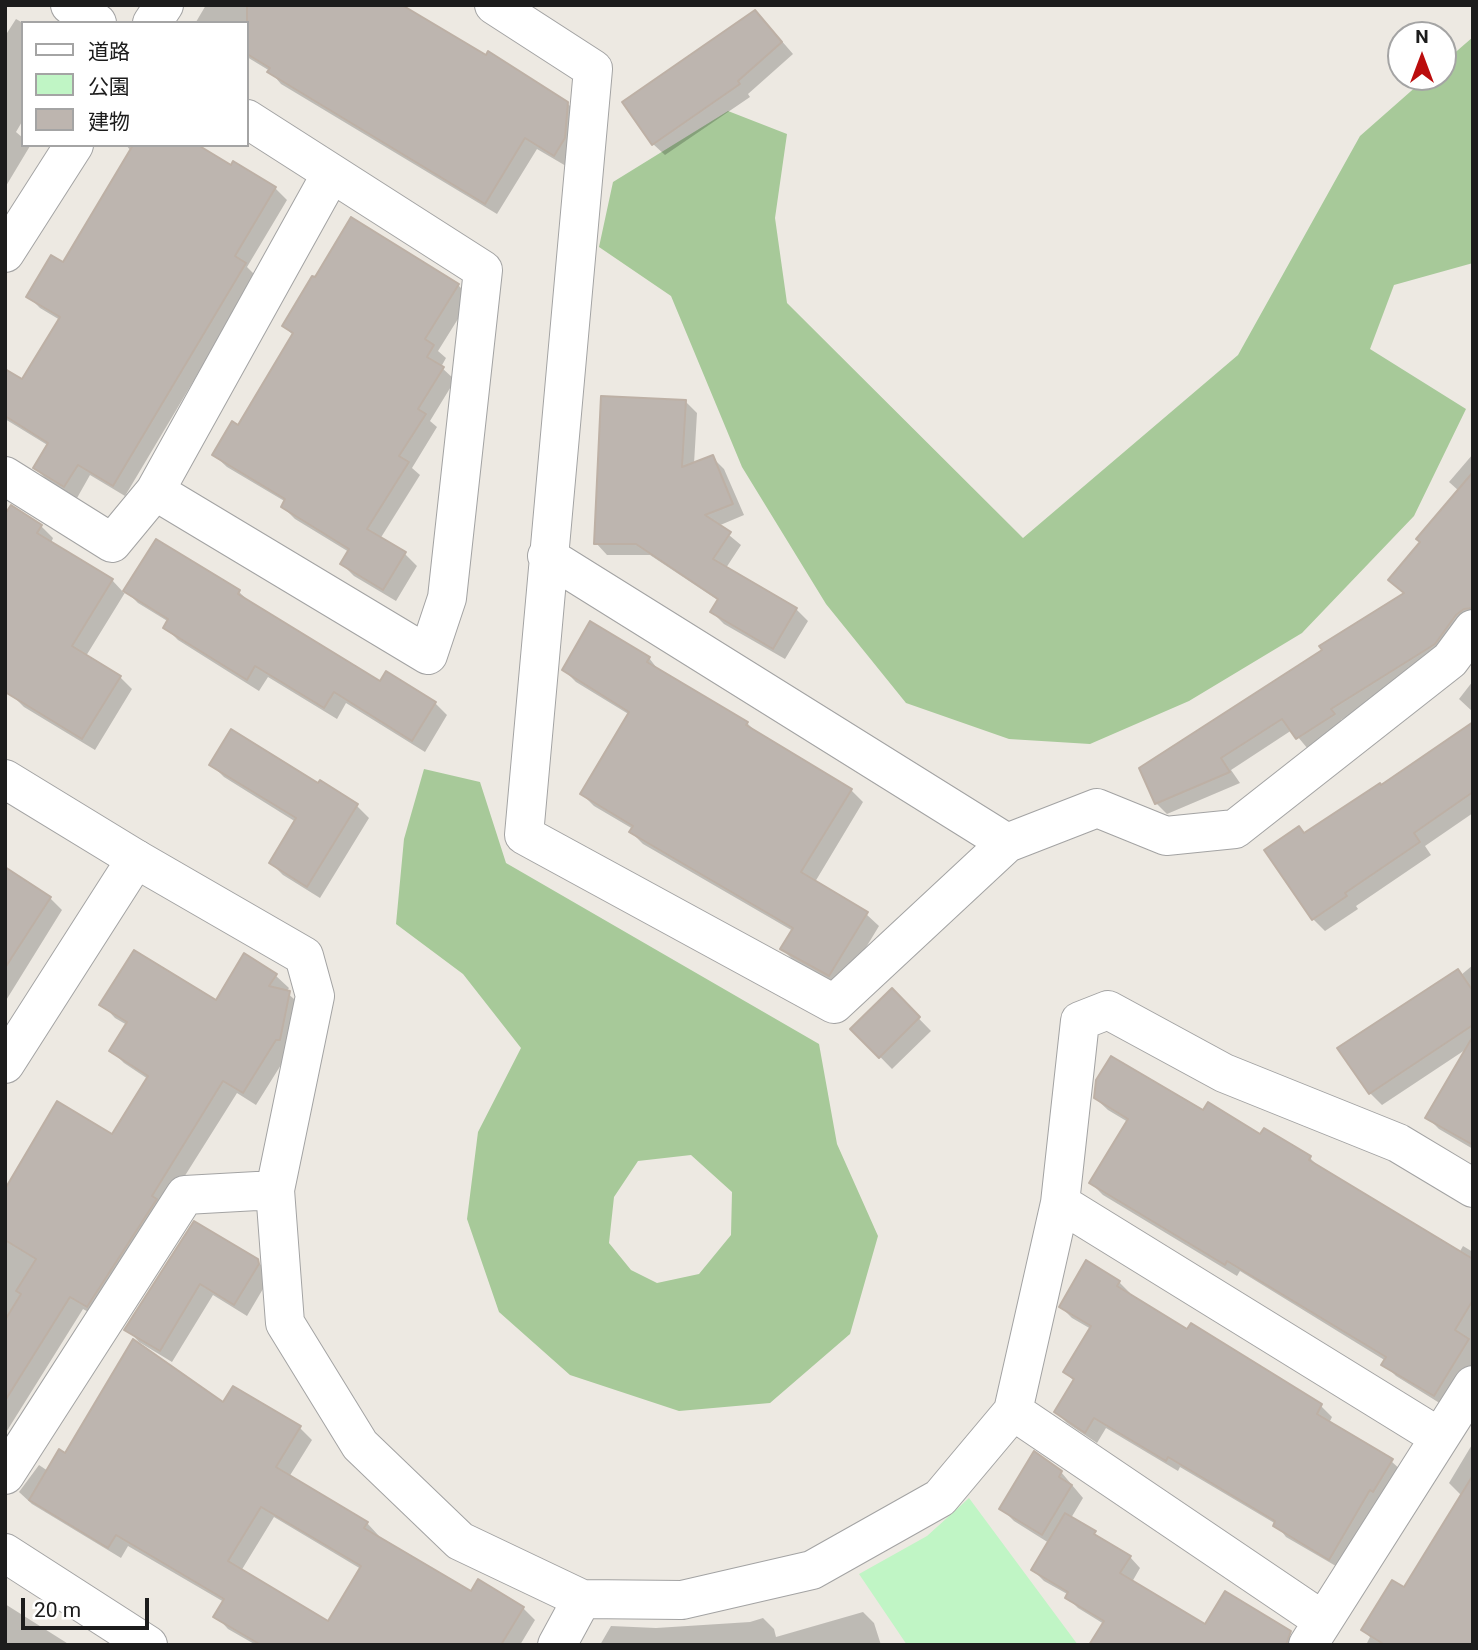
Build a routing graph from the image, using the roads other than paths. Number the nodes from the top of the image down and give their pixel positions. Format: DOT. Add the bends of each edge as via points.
graph roads {
  1 [pos="70,5"];
  2 [pos="164,5"];
  3 [pos="494,5"];
  4 [pos="94,21"];
  5 [pos="153,21"];
  6 [pos="248,120"];
  7 [pos="73,147"];
  8 [pos="331,174"];
  9 [pos="7,247"];
  10 [pos="5,476"];
  11 [pos="155,491"];
  12 [pos="547,556"];
  13 [pos="1473,629"];
  14 [pos="5,779"];
  15 [pos="1007,843"];
  16 [pos="136,859"];
  17 [pos="5,1064"];
  18 [pos="1473,1188"];
  19 [pos="275,1190"];
  20 [pos="1060,1203"];
  21 [pos="1473,1385"];
  22 [pos="1013,1410"];
  23 [pos="1439,1437"];
  24 [pos="5,1475"];
  25 [pos="5,1553"];
  26 [pos="582,1599"];
  27 [pos="1315,1633"];
  28 [pos="148,1645"];
  29 [pos="557,1645"];
  1 -- 4 [label="street"];
  2 -- 5 [label="street"];
  3 -- 12 [label="street" via="593,69"];
  6 -- 8 [label="street"];
  7 -- 9 [label="street"];
  8 -- 11 [label="street"];
  8 -- 11 [label="street" via="484,270 447,598 428,655"];
  10 -- 11 [label="street" via="112,543"];
  12 -- 15 [label="street"];
  12 -- 15 [label="street" via="524,835 834,1004"];
  13 -- 15 [label="street" via="1450,660 1235,829 1166,836 1097,808"];
  14 -- 16 [label="street"];
  16 -- 17 [label="street"];
  16 -- 19 [label="street" via="304,956 315,996"];
  18 -- 20 [label="street" via="1398,1143 1224,1073 1108,1010 1080,1021"];
  19 -- 24 [label="street" via="185,1195"];
  19 -- 26 [label="street" via="285,1323 359,1445 460,1541"];
  20 -- 22 [label="street"];
  20 -- 23 [label="street"];
  21 -- 23 [label="street"];
  22 -- 26 [label="street" via="940,1498 812,1570 682,1600"];
  22 -- 27 [label="street"];
  23 -- 27 [label="street"];
  25 -- 28 [label="street"];
  26 -- 29 [label="street"];
}
